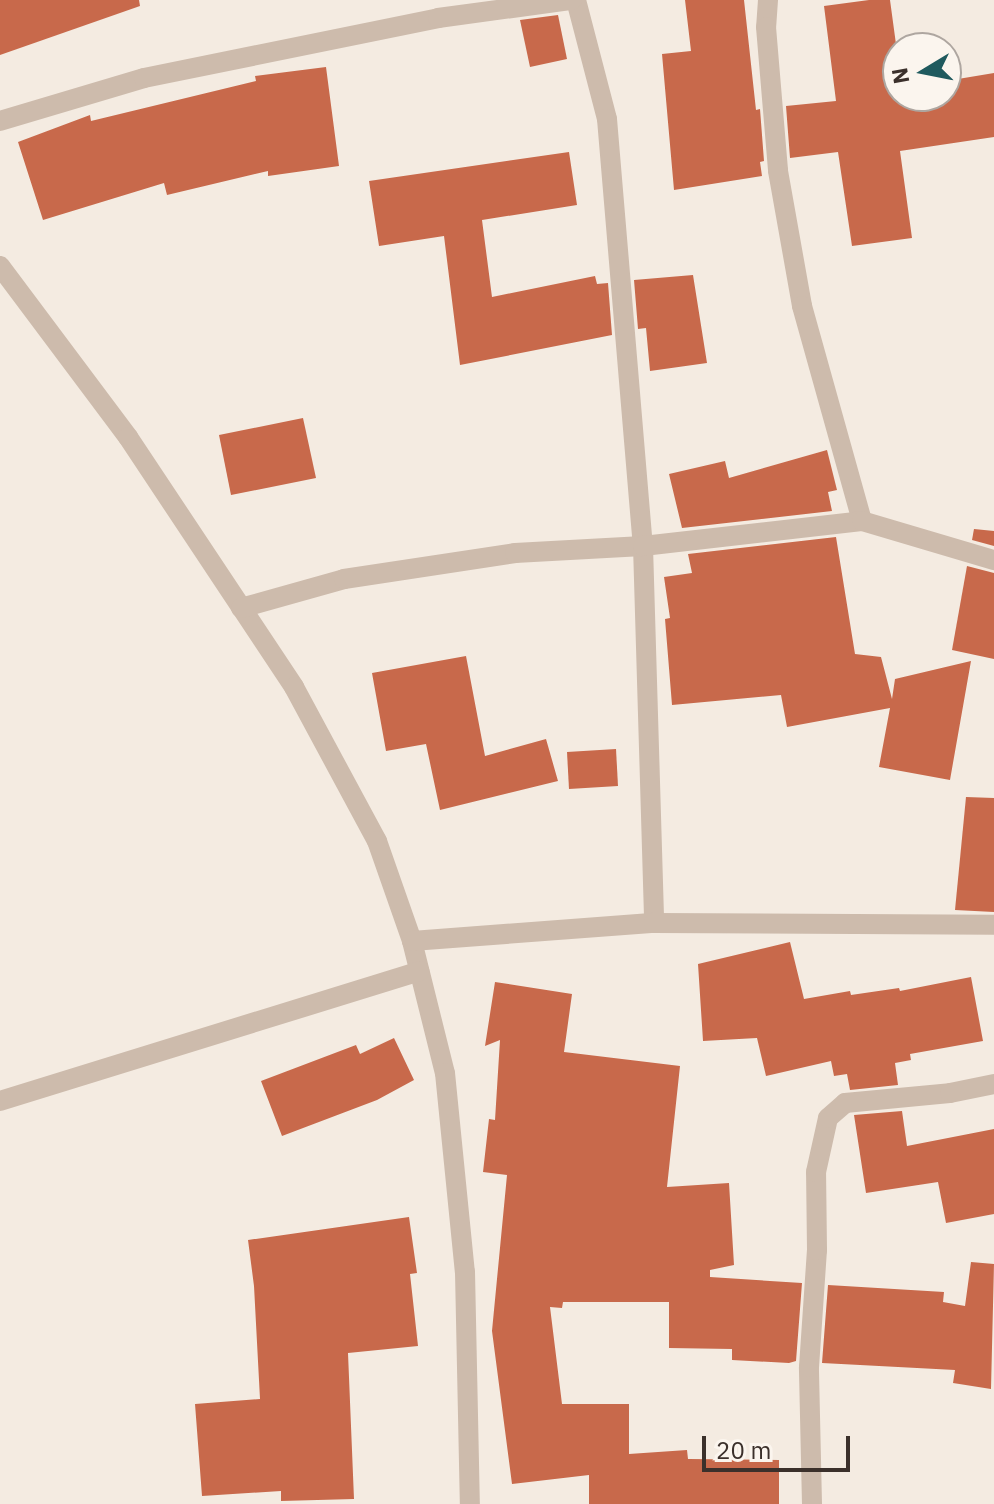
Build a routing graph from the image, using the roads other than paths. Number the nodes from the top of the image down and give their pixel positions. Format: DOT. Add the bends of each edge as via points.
graph roads {
  1 [pos="574,0"];
  2 [pos="768,0"];
  3 [pos="0,121"];
  4 [pos="0,266"];
  5 [pos="862,521"];
  6 [pos="643,546"];
  7 [pos="994,560"];
  8 [pos="241,608"];
  9 [pos="654,923"];
  10 [pos="994,925"];
  11 [pos="412,941"];
  12 [pos="419,971"];
  13 [pos="994,1084"];
  14 [pos="0,1101"];
  15 [pos="470,1504"];
  16 [pos="812,1504"];
  1 -- 3 [label="street" via="438,18 144,78"];
  1 -- 6 [label="street" via="607,119"];
  2 -- 5 [label="street" via="778,171 802,306"];
  4 -- 8 [label="street" via="128,437"];
  5 -- 6 [label="street"];
  5 -- 7 [label="street"];
  6 -- 8 [label="street" via="515,553 344,579"];
  6 -- 9 [label="street"];
  8 -- 11 [label="street" via="294,687 377,841"];
  9 -- 10 [label="street"];
  9 -- 11 [label="street"];
  11 -- 12 [label="street"];
  12 -- 14 [label="street"];
  12 -- 15 [label="street" via="445,1073 465,1272"];
  13 -- 16 [label="street" via="845,1103 828,1118 816,1172 809,1367"];
}
